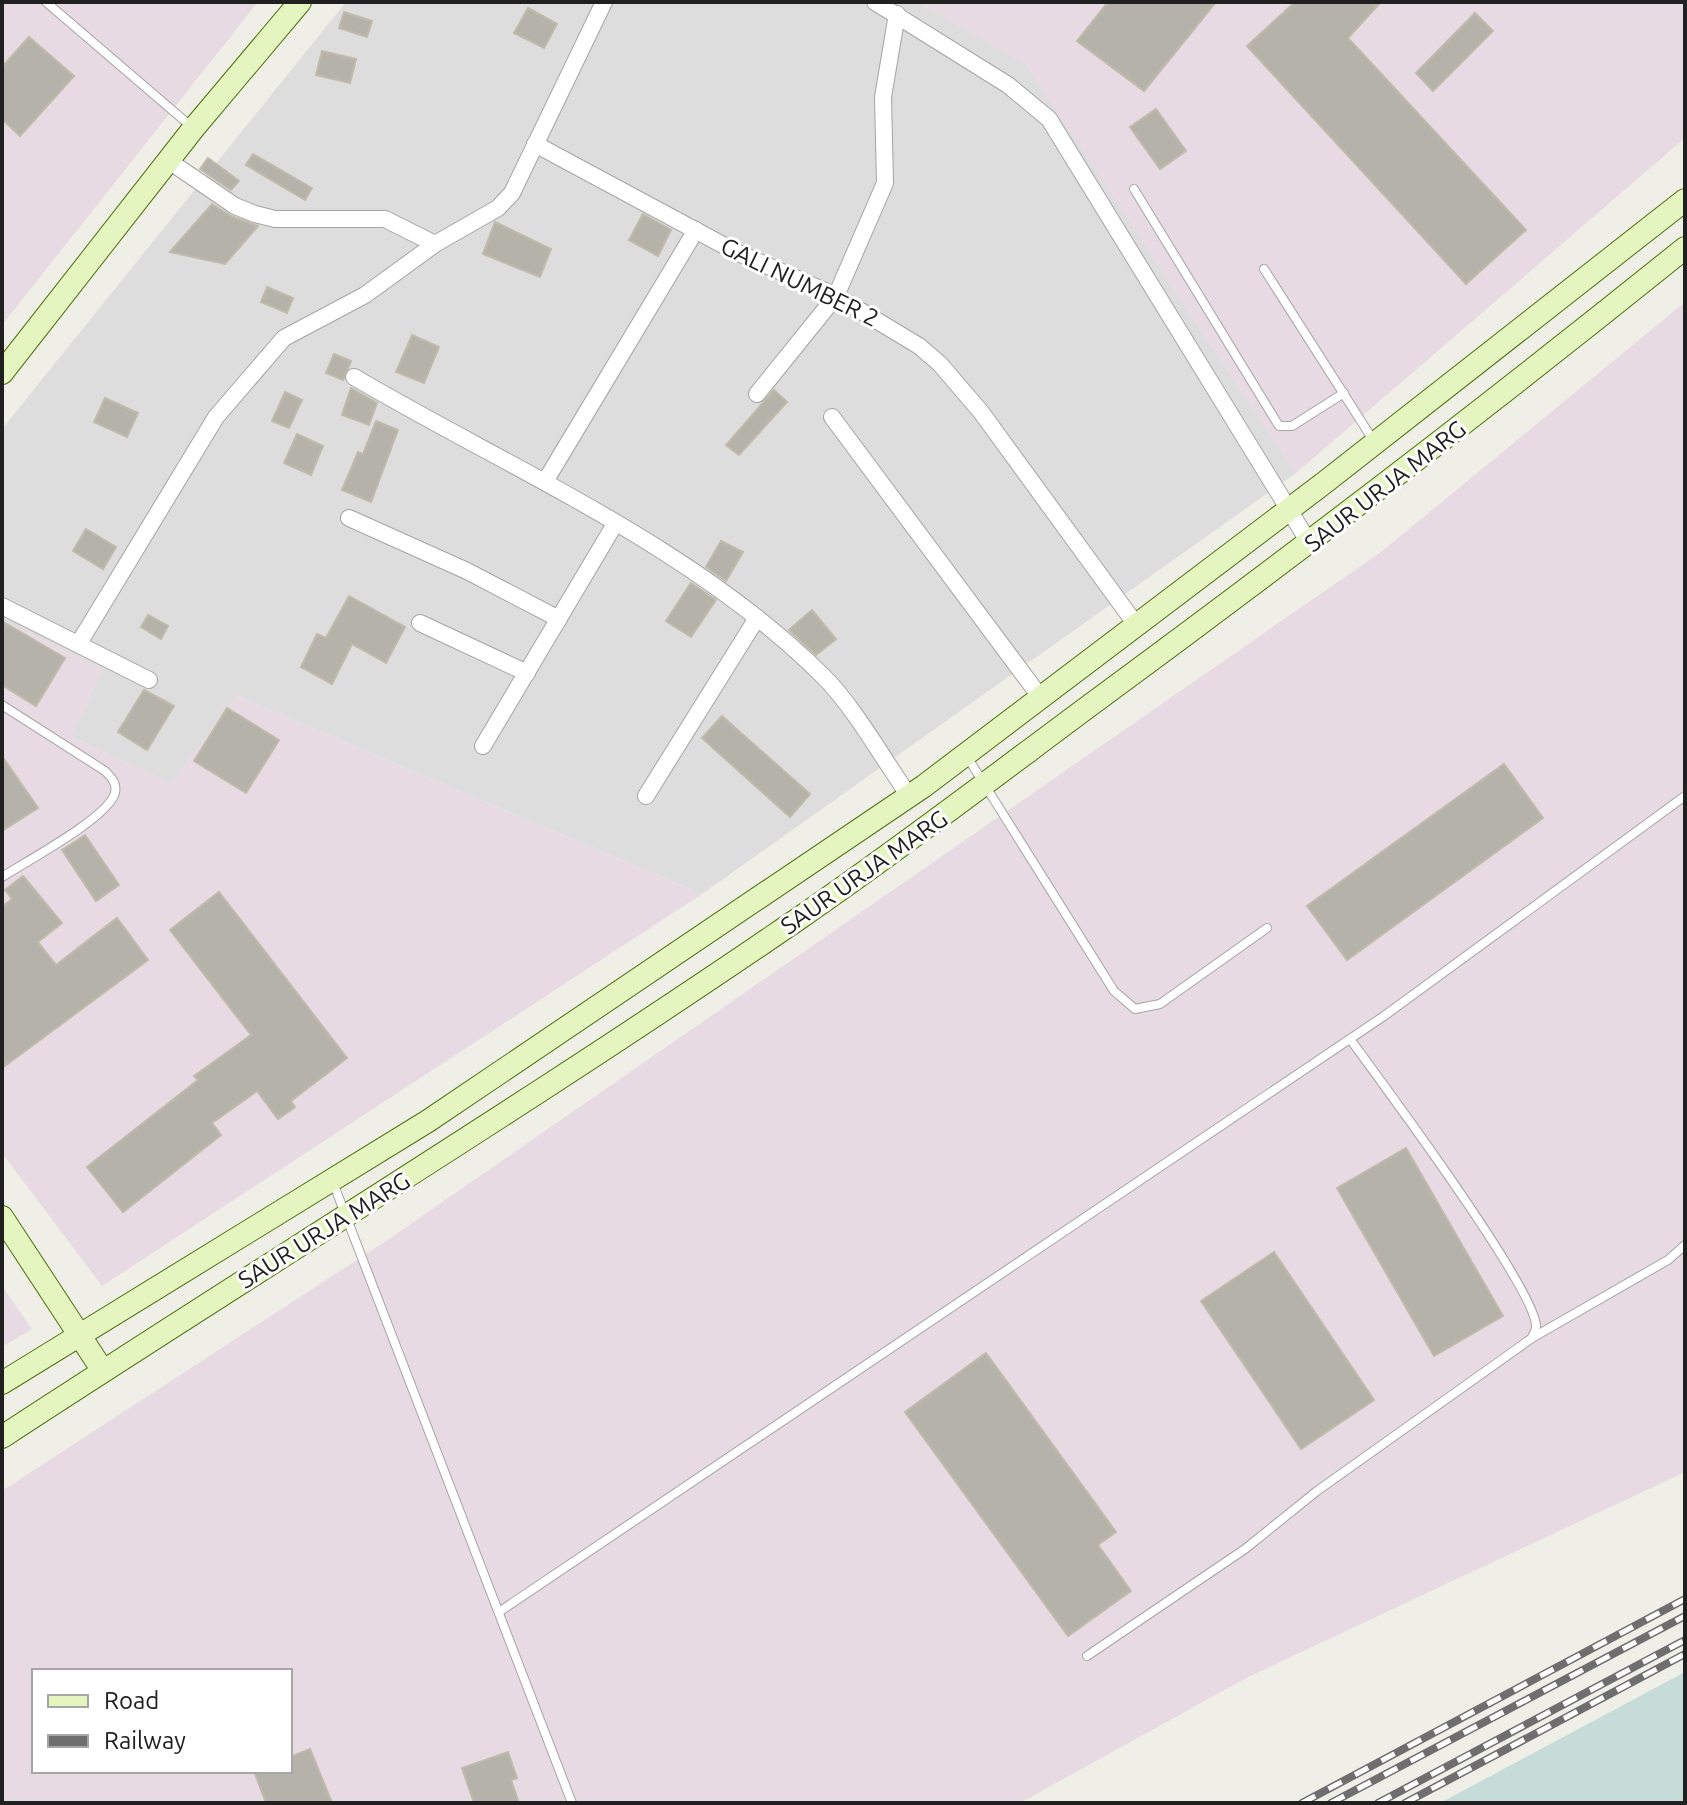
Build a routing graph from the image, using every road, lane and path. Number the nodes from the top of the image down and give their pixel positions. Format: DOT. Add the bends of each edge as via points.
graph roads {
  1 [pos="46,2"];
  2 [pos="300,2"];
  3 [pos="604,2"];
  4 [pos="875,2"];
  5 [pos="897,14"];
  6 [pos="193,129"];
  7 [pos="535,144"];
  8 [pos="169,161"];
  9 [pos="1134,189"];
  10 [pos="1685,200"];
  11 [pos="696,230"];
  12 [pos="435,244"];
  13 [pos="1685,248"];
  14 [pos="1264,269"];
  15 [pos="836,296"];
  16 [pos="2,373"];
  17 [pos="354,377"];
  18 [pos="1344,393"];
  19 [pos="757,394"];
  20 [pos="832,417"];
  21 [pos="1375,443"];
  22 [pos="546,480"];
  23 [pos="1290,509"];
  24 [pos="349,518"];
  25 [pos="615,524"];
  26 [pos="1310,544"];
  27 [pos="2,606"];
  28 [pos="757,618"];
  29 [pos="559,619"];
  30 [pos="420,623"];
  31 [pos="1137,626"];
  32 [pos="79,643"];
  33 [pos="527,673"];
  34 [pos="149,680"];
  35 [pos="1041,698"];
  36 [pos="2,705"];
  37 [pos="483,746"];
  38 [pos="966,754"];
  39 [pos="987,784"];
  40 [pos="646,796"];
  41 [pos="909,796"];
  42 [pos="1685,796"];
  43 [pos="2,877"];
  44 [pos="717,926"];
  45 [pos="1267,928"];
  46 [pos="741,957"];
  47 [pos="1350,1039"];
  48 [pos="332,1180"];
  49 [pos="346,1216"];
  50 [pos="2,1217"];
  51 [pos="1685,1245"];
  52 [pos="79,1336"];
  53 [pos="1532,1338"];
  54 [pos="103,1371"];
  55 [pos="2,1383"];
  56 [pos="2,1437"];
  57 [pos="499,1612"];
  58 [pos="1087,1656"];
  59 [pos="572,1803"];
  1 -- 6 [label="lane"];
  2 -- 6 [label="street"];
  3 -- 7 [label="street"];
  4 -- 5 [label="street"];
  5 -- 15 [label="street" via="883,97 885,183"];
  5 -- 23 [label="street" via="1008,85 1049,119"];
  6 -- 8 [label="street"];
  7 -- 11 [label="street, GALI NUMBER 2"];
  7 -- 12 [label="street" via="512,193 498,208"];
  8 -- 12 [label="street" via="255,214 297,220 385,219"];
  8 -- 16 [label="street"];
  9 -- 18 [label="lane" via="1279,426 1292,426"];
  10 -- 21 [label="street, SAUR URJA MARG"];
  11 -- 15 [label="street, GALI NUMBER 2"];
  11 -- 22 [label="street"];
  12 -- 32 [label="street" via="365,295 284,338 216,417"];
  13 -- 26 [label="street, SAUR URJA MARG"];
  14 -- 18 [label="lane"];
  15 -- 19 [label="street"];
  15 -- 31 [label="street, GALI NUMBER 2" via="940,364"];
  17 -- 22 [label="street"];
  18 -- 21 [label="lane"];
  20 -- 35 [label="street"];
  21 -- 23 [label="street, SAUR URJA MARG"];
  22 -- 25 [label="street"];
  23 -- 26 [label="street"];
  23 -- 31 [label="street, SAUR URJA MARG"];
  24 -- 29 [label="street"];
  25 -- 28 [label="street"];
  25 -- 29 [label="street"];
  26 -- 39 [label="street, SAUR URJA MARG"];
  27 -- 32 [label="street"];
  28 -- 40 [label="street"];
  28 -- 41 [label="street" via="826,679"];
  29 -- 33 [label="street"];
  30 -- 33 [label="street"];
  31 -- 35 [label="street, SAUR URJA MARG"];
  32 -- 34 [label="street"];
  33 -- 37 [label="street"];
  35 -- 38 [label="street, SAUR URJA MARG"];
  36 -- 43 [label="lane" via="105,771 116,790 97,815"];
  38 -- 39 [label="lane"];
  38 -- 41 [label="street, SAUR URJA MARG"];
  39 -- 45 [label="lane" via="1114,991 1135,1009 1170,998"];
  39 -- 46 [label="street, SAUR URJA MARG"];
  41 -- 44 [label="street, SAUR URJA MARG"];
  42 -- 47 [label="lane"];
  44 -- 46 [label="street"];
  44 -- 48 [label="street, SAUR URJA MARG"];
  46 -- 49 [label="street, SAUR URJA MARG"];
  47 -- 53 [label="lane" via="1452,1181 1526,1297 1536,1326"];
  47 -- 57 [label="lane"];
  48 -- 49 [label="lane"];
  48 -- 52 [label="street, SAUR URJA MARG"];
  49 -- 54 [label="street, SAUR URJA MARG"];
  49 -- 57 [label="lane"];
  50 -- 52 [label="street"];
  51 -- 53 [label="lane"];
  52 -- 54 [label="street"];
  52 -- 55 [label="street, SAUR URJA MARG"];
  53 -- 58 [label="lane" via="1317,1491 1245,1549"];
  54 -- 56 [label="street, SAUR URJA MARG"];
  57 -- 59 [label="lane"];
}
